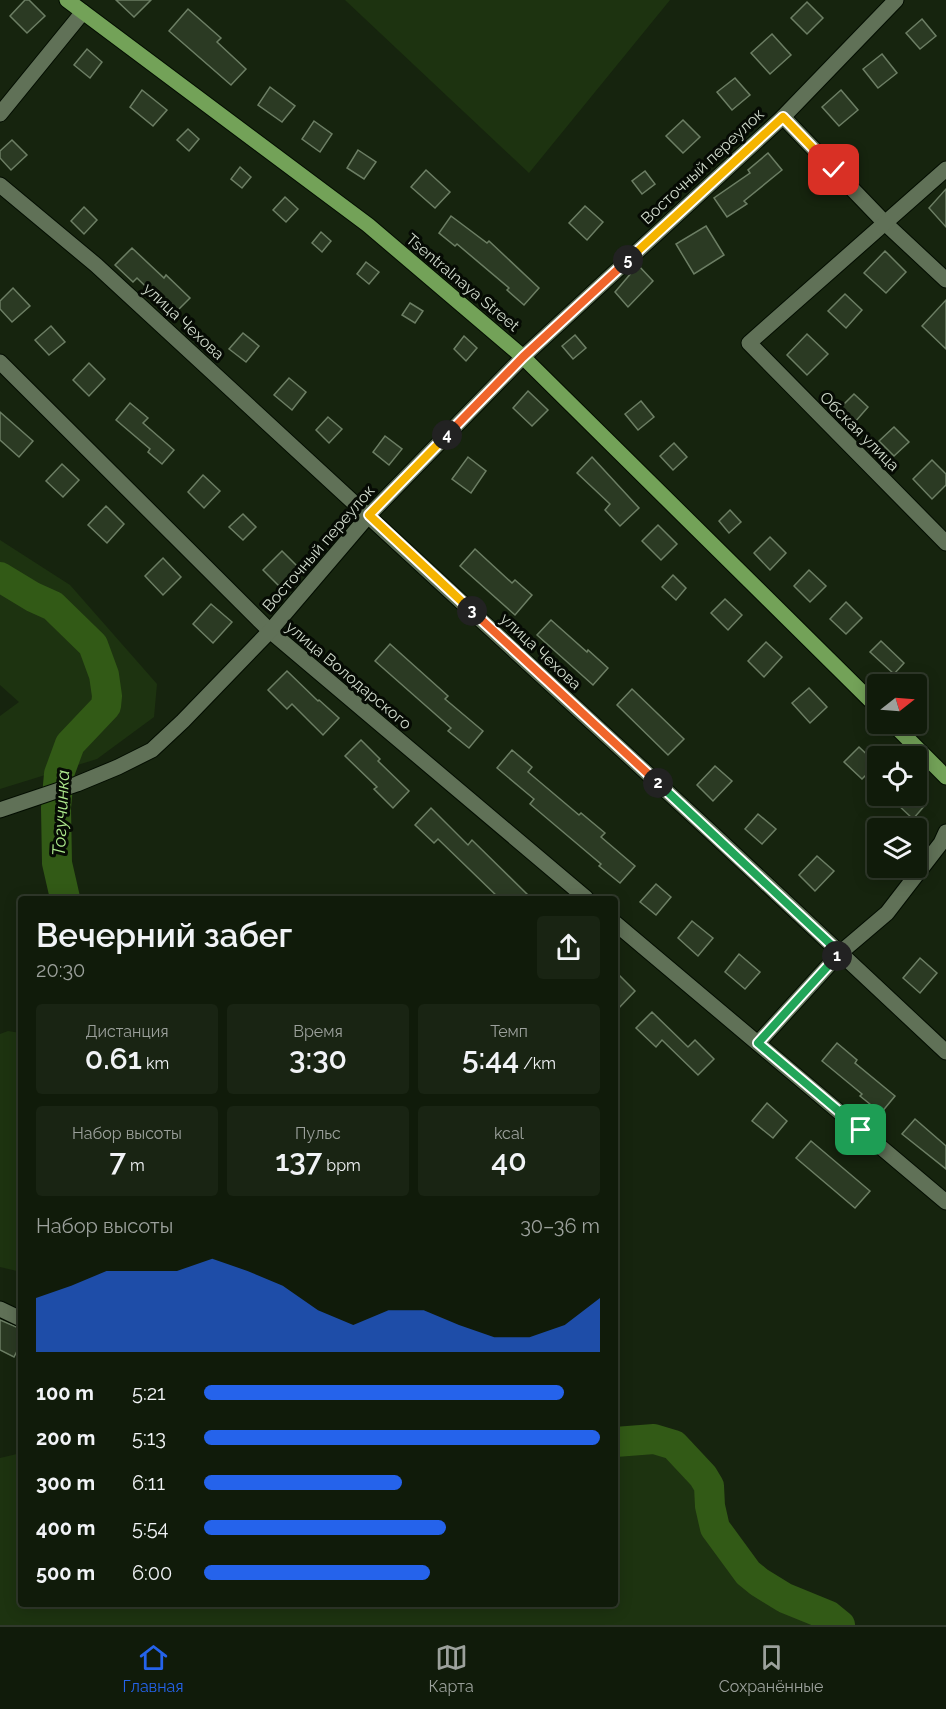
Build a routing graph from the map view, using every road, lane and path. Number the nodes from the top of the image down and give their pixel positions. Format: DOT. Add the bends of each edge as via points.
graph roads {
  1 [pos="67,0"];
  2 [pos="896,0"];
  3 [pos="83,12"];
  4 [pos="0,114"];
  5 [pos="783,117"];
  6 [pos="946,170"];
  7 [pos="0,185"];
  8 [pos="886,224"];
  9 [pos="946,280"];
  10 [pos="523,357"];
  11 [pos="0,362"];
  12 [pos="369,515"];
  13 [pos="946,543"];
  14 [pos="270,632"];
  15 [pos="867,697"];
  16 [pos="903,734"];
  17 [pos="946,777"];
  18 [pos="0,810"];
  19 [pos="946,832"];
  20 [pos="584,896"];
  21 [pos="618,926"];
  22 [pos="840,953"];
  23 [pos="758,1043"];
  24 [pos="946,1052"];
  25 [pos="946,1202"];
  26 [pos="0,1309"];
  27 [pos="18,1317"];
  1 -- 3 [label="main road, Tsentralnaya Street"];
  2 -- 5 [label="street, Восточный переулок"];
  3 -- 4 [label="street"];
  3 -- 10 [label="main road, Tsentralnaya Street" via="368,225"];
  5 -- 8 [label="street"];
  5 -- 10 [label="street, Восточный переулок"];
  6 -- 8 [label="street"];
  7 -- 12 [label="street, улица Чехова" via="96,265"];
  8 -- 9 [label="street"];
  8 -- 13 [label="street, Обская улица" via="749,343"];
  10 -- 12 [label="street, Восточный переулок"];
  10 -- 15 [label="main road, Tsentralnaya Street"];
  11 -- 14 [label="street, улица Володарского"];
  12 -- 14 [label="street, Восточный переулок"];
  12 -- 22 [label="street, улица Чехова"];
  14 -- 18 [label="street, Восточный переулок" via="152,750 77,784"];
  14 -- 20 [label="street, улица Володарского"];
  16 -- 17 [label="main road"];
  19 -- 22 [label="street" via="887,913"];
  21 -- 23 [label="street"];
  22 -- 23 [label="street"];
  22 -- 24 [label="street, улица Чехова"];
  23 -- 25 [label="street"];
  26 -- 27 [label="street"];
}
